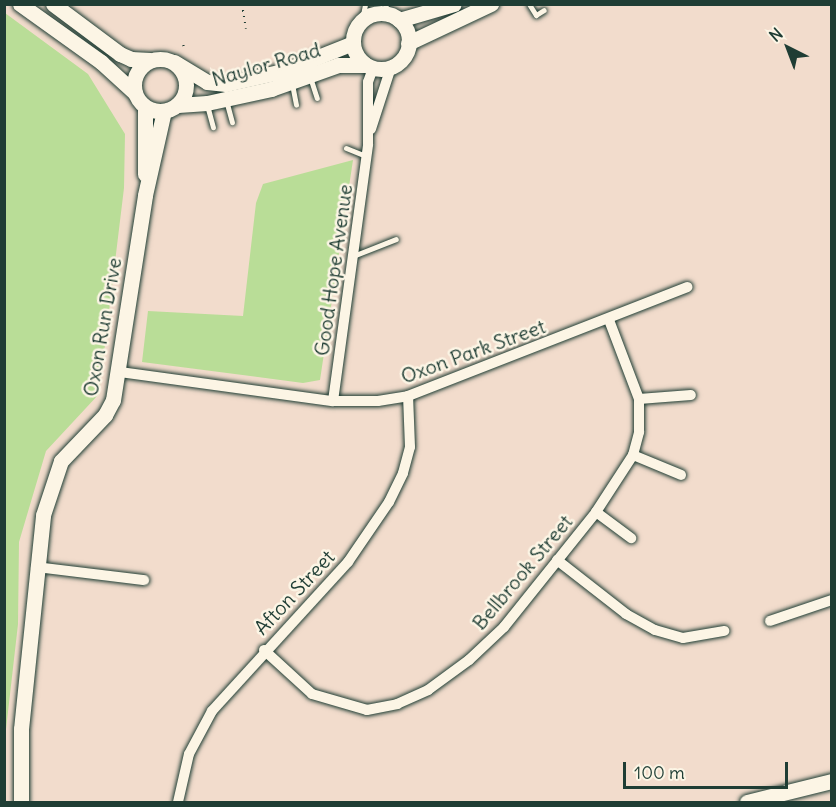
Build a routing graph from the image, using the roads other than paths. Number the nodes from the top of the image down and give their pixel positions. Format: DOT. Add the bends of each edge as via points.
graph roads {
  1 [pos="20,4"];
  2 [pos="53,4"];
  3 [pos="365,4"];
  4 [pos="454,4"];
  5 [pos="491,4"];
  6 [pos="529,4"];
  7 [pos="544,10"];
  8 [pos="391,13"];
  9 [pos="362,20"];
  10 [pos="353,43"];
  11 [pos="408,43"];
  12 [pos="150,60"];
  13 [pos="174,62"];
  14 [pos="370,66"];
  15 [pos="391,67"];
  16 [pos="309,75"];
  17 [pos="292,82"];
  18 [pos="135,93"];
  19 [pos="317,98"];
  20 [pos="226,99"];
  21 [pos="207,104"];
  22 [pos="296,105"];
  23 [pos="145,107"];
  24 [pos="171,108"];
  25 [pos="232,122"];
  26 [pos="213,127"];
  27 [pos="368,144"];
  28 [pos="346,148"];
  29 [pos="366,156"];
  30 [pos="145,195"];
  31 [pos="396,239"];
  32 [pos="353,256"];
  33 [pos="687,287"];
  34 [pos="609,320"];
  35 [pos="120,372"];
  36 [pos="408,396"];
  37 [pos="691,396"];
  38 [pos="639,399"];
  39 [pos="333,401"];
  40 [pos="633,455"];
  41 [pos="681,475"];
  42 [pos="596,512"];
  43 [pos="631,538"];
  44 [pos="557,560"];
  45 [pos="36,567"];
  46 [pos="144,580"];
  47 [pos="831,600"];
  48 [pos="770,621"];
  49 [pos="724,631"];
  50 [pos="264,650"];
  51 [pos="831,781"];
  52 [pos="21,802"];
  53 [pos="178,802"];
  54 [pos="747,802"];
  1 -- 18 [label="main road" via="101,62"];
  2 -- 12 [label="main road" via="120,54"];
  3 -- 9 [label="lane"];
  4 -- 8 [label="main road"];
  5 -- 11 [label="main road"];
  6 -- 7 [label="lane" via="536,15"];
  8 -- 9 [label="main road"];
  8 -- 11 [label="main road"];
  9 -- 10 [label="main road"];
  10 -- 13 [label="main road, Naylor Road" via="283,71 226,84 207,82"];
  10 -- 14 [label="main road" via="355,51"];
  11 -- 15 [label="main road" via="403,57"];
  12 -- 13 [label="main road"];
  12 -- 18 [label="main road" via="135,77"];
  13 -- 24 [label="main road" via="187,82"];
  14 -- 15 [label="main road"];
  14 -- 16 [label="main road, Naylor Road" via="338,65"];
  14 -- 27 [label="street, Good Hope Avenue"];
  15 -- 27 [label="street, Good Hope Avenue"];
  16 -- 17 [label="main road, Naylor Road"];
  16 -- 19 [label="lane"];
  17 -- 20 [label="main road, Naylor Road"];
  17 -- 22 [label="lane"];
  18 -- 23 [label="main road"];
  20 -- 21 [label="main road, Naylor Road"];
  20 -- 25 [label="lane"];
  21 -- 24 [label="main road, Naylor Road"];
  21 -- 26 [label="lane"];
  23 -- 24 [label="main road"];
  23 -- 30 [label="main road, Oxon Run Drive"];
  24 -- 30 [label="main road, Oxon Run Drive"];
  27 -- 29 [label="street, Good Hope Avenue"];
  28 -- 29 [label="lane"];
  29 -- 32 [label="street, Good Hope Avenue"];
  30 -- 35 [label="main road, Oxon Run Drive"];
  31 -- 32 [label="lane"];
  32 -- 39 [label="street, Good Hope Avenue"];
  33 -- 34 [label="street, Oxon Park Street"];
  34 -- 36 [label="street, Oxon Park Street"];
  34 -- 38 [label="street, Bellbrook Street"];
  35 -- 39 [label="street, Oxon Park Street"];
  35 -- 45 [label="main road, Oxon Run Drive" via="107,412 72,446 56,471 42,515"];
  36 -- 39 [label="street, Oxon Park Street"];
  36 -- 50 [label="street, Afton Street" via="410,447 404,473 389,502 363,544"];
  37 -- 38 [label="street"];
  38 -- 40 [label="street, Bellbrook Street" via="639,432"];
  40 -- 41 [label="street"];
  40 -- 42 [label="street, Bellbrook Street"];
  42 -- 43 [label="street"];
  42 -- 44 [label="street, Bellbrook Street"];
  44 -- 49 [label="street" via="626,614 655,630 683,638"];
  44 -- 50 [label="street, Bellbrook Street" via="504,627 469,660 428,690 397,704 367,710 323,699 304,689"];
  45 -- 46 [label="street"];
  45 -- 52 [label="main road, Oxon Run Drive" via="21,729"];
  47 -- 48 [label="street"];
  50 -- 53 [label="street, Afton Street" via="231,686 199,731 183,774"];
  51 -- 54 [label="main road"];
}
